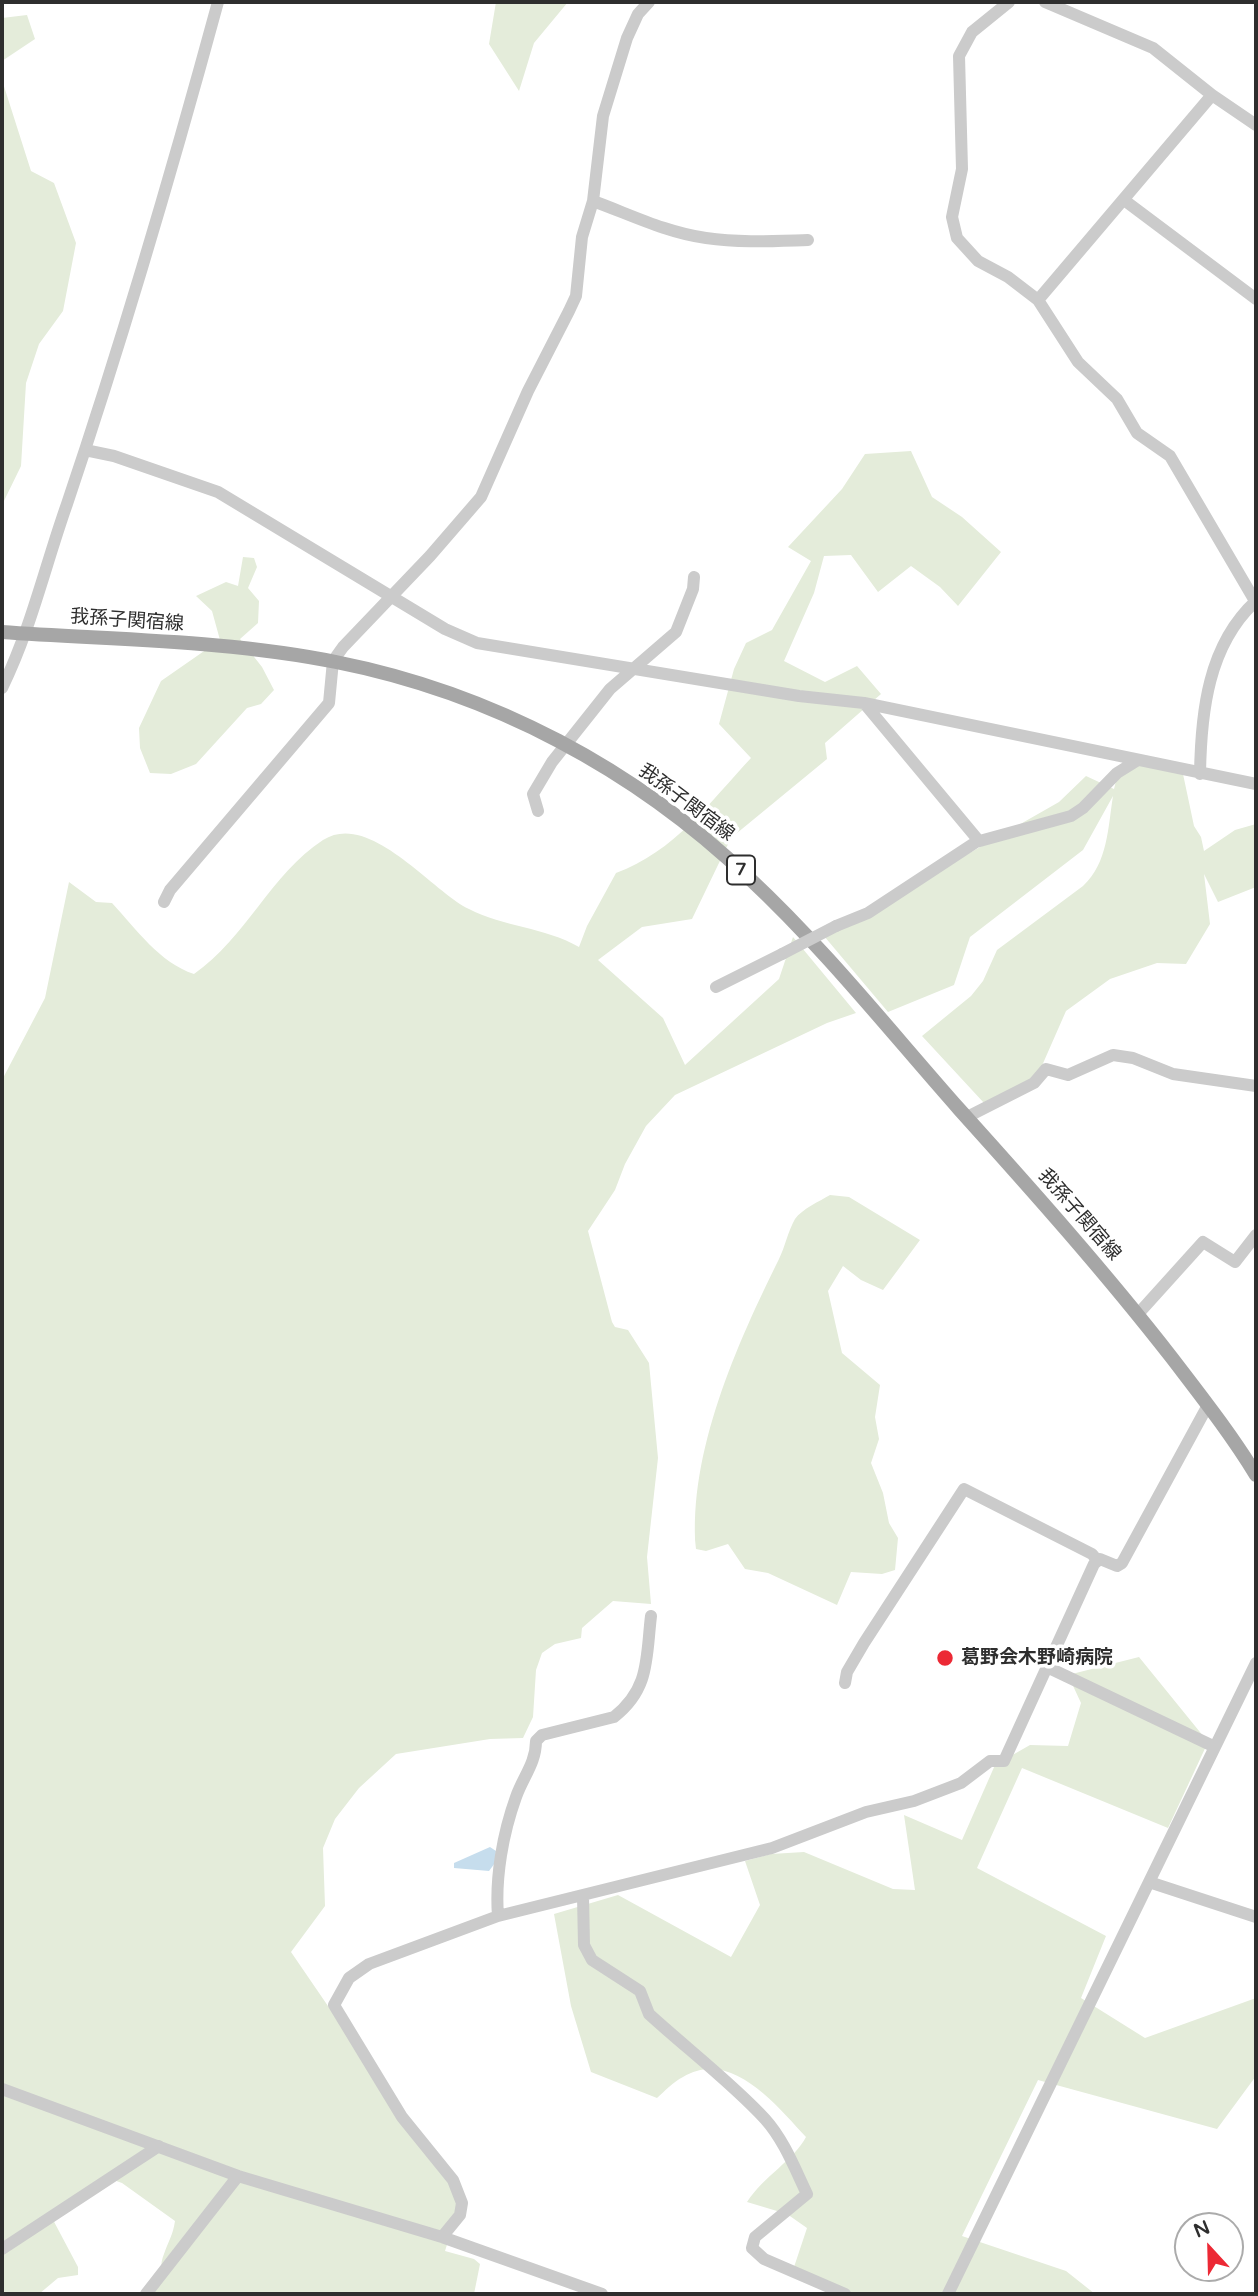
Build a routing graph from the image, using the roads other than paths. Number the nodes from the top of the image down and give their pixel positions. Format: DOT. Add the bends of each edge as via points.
graph roads {
  1 [pos="218,2"];
  2 [pos="649,2"];
  3 [pos="1009,2"];
  4 [pos="1045,2"];
  5 [pos="1212,96"];
  6 [pos="1256,124"];
  7 [pos="1124,200"];
  8 [pos="593,201"];
  9 [pos="808,240"];
  10 [pos="1256,299"];
  11 [pos="1038,300"];
  12 [pos="85,450"];
  13 [pos="694,578"];
  14 [pos="391,596"];
  15 [pos="1256,601"];
  16 [pos="2,632"];
  17 [pos="27,634"];
  18 [pos="333,662"];
  19 [pos="637,667"];
  20 [pos="2,688"];
  21 [pos="864,703"];
  22 [pos="567,745"];
  23 [pos="1138,761"];
  24 [pos="1200,774"];
  25 [pos="1256,784"];
  26 [pos="538,811"];
  27 [pos="979,841"];
  28 [pos="164,902"];
  29 [pos="716,987"];
  30 [pos="1256,1086"];
  31 [pos="967,1116"];
  32 [pos="1256,1235"];
  33 [pos="1138,1314"];
  34 [pos="1208,1405"];
  35 [pos="1256,1475"];
  36 [pos="1097,1560"];
  37 [pos="651,1616"];
  38 [pos="1256,1663"];
  39 [pos="1047,1667"];
  40 [pos="845,1683"];
  41 [pos="1215,1747"];
  42 [pos="1149,1882"];
  43 [pos="583,1896"];
  44 [pos="498,1916"];
  45 [pos="1256,1917"];
  46 [pos="2,2089"];
  47 [pos="159,2146"];
  48 [pos="239,2176"];
  49 [pos="442,2237"];
  50 [pos="2,2249"];
  51 [pos="146,2294"];
  52 [pos="602,2294"];
  53 [pos="845,2294"];
  54 [pos="948,2294"];
  1 -- 12 [label="street" via="135,298"];
  2 -- 8 [label="street" via="638,14 620,55 603,116"];
  3 -- 11 [label="street" via="971,32 959,56 962,169 952,218 957,238 978,261 1008,276"];
  4 -- 5 [label="street" via="1153,48"];
  5 -- 6 [label="street"];
  5 -- 7 [label="street"];
  7 -- 10 [label="street"];
  7 -- 11 [label="street"];
  8 -- 9 [label="street" via="703,238"];
  8 -- 14 [label="street" via="582,237 576,296 481,498"];
  11 -- 15 [label="street" via="1078,362 1117,399 1137,433 1170,456"];
  12 -- 14 [label="street" via="218,492"];
  12 -- 17 [label="street"];
  13 -- 19 [label="street" via="676,632"];
  14 -- 18 [label="street"];
  14 -- 19 [label="street" via="477,643"];
  15 -- 24 [label="street" via="1232,629 1207,690"];
  16 -- 17 [label="main road, 我孫子関宿線 / 7"];
  17 -- 18 [label="main road, 我孫子関宿線 / 7" via="210,646"];
  17 -- 20 [label="street"];
  18 -- 22 [label="main road, 我孫子関宿線 / 7" via="457,695"];
  18 -- 28 [label="street" via="329,703"];
  19 -- 21 [label="street"];
  19 -- 22 [label="street" via="610,689"];
  21 -- 23 [label="street"];
  21 -- 27 [label="street"];
  22 -- 26 [label="street" via="533,794"];
  22 -- 31 [label="main road, 我孫子関宿線 / 7" via="688,823 748,877 804,932"];
  23 -- 24 [label="street"];
  23 -- 27 [label="street" via="1071,816"];
  24 -- 25 [label="street"];
  27 -- 29 [label="street, bridge" via="868,912"];
  30 -- 31 [label="street" via="1173,1074 1113,1055 1068,1075 1046,1069 1034,1083"];
  31 -- 33 [label="main road, 我孫子関宿線 / 7"];
  32 -- 33 [label="street" via="1235,1262 1203,1242"];
  33 -- 34 [label="main road, 我孫子関宿線 / 7"];
  34 -- 35 [label="main road, 我孫子関宿線 / 7"];
  34 -- 36 [label="street" via="1122,1563 1117,1566"];
  36 -- 39 [label="street"];
  36 -- 40 [label="street" via="964,1489 864,1643"];
  37 -- 44 [label="street" via="644,1681 623,1710 614,1717 542,1735 536,1741 536,1754 508,1825 498,1881"];
  38 -- 41 [label="street"];
  39 -- 41 [label="street"];
  39 -- 43 [label="street" via="1004,1761 990,1762 961,1783 772,1848"];
  41 -- 42 [label="street"];
  42 -- 45 [label="street"];
  42 -- 54 [label="street"];
  43 -- 44 [label="street"];
  43 -- 53 [label="street" via="584,1945 592,1960 640,1991 649,2014 764,2119 796,2171 807,2194 755,2237 752,2248 764,2259"];
  44 -- 49 [label="street" via="369,1964 349,1978 334,2005 402,2117 453,2180 462,2203 460,2215"];
  46 -- 47 [label="street"];
  47 -- 48 [label="street"];
  47 -- 50 [label="street"];
  48 -- 49 [label="street"];
  48 -- 51 [label="street"];
  49 -- 52 [label="street"];
}
